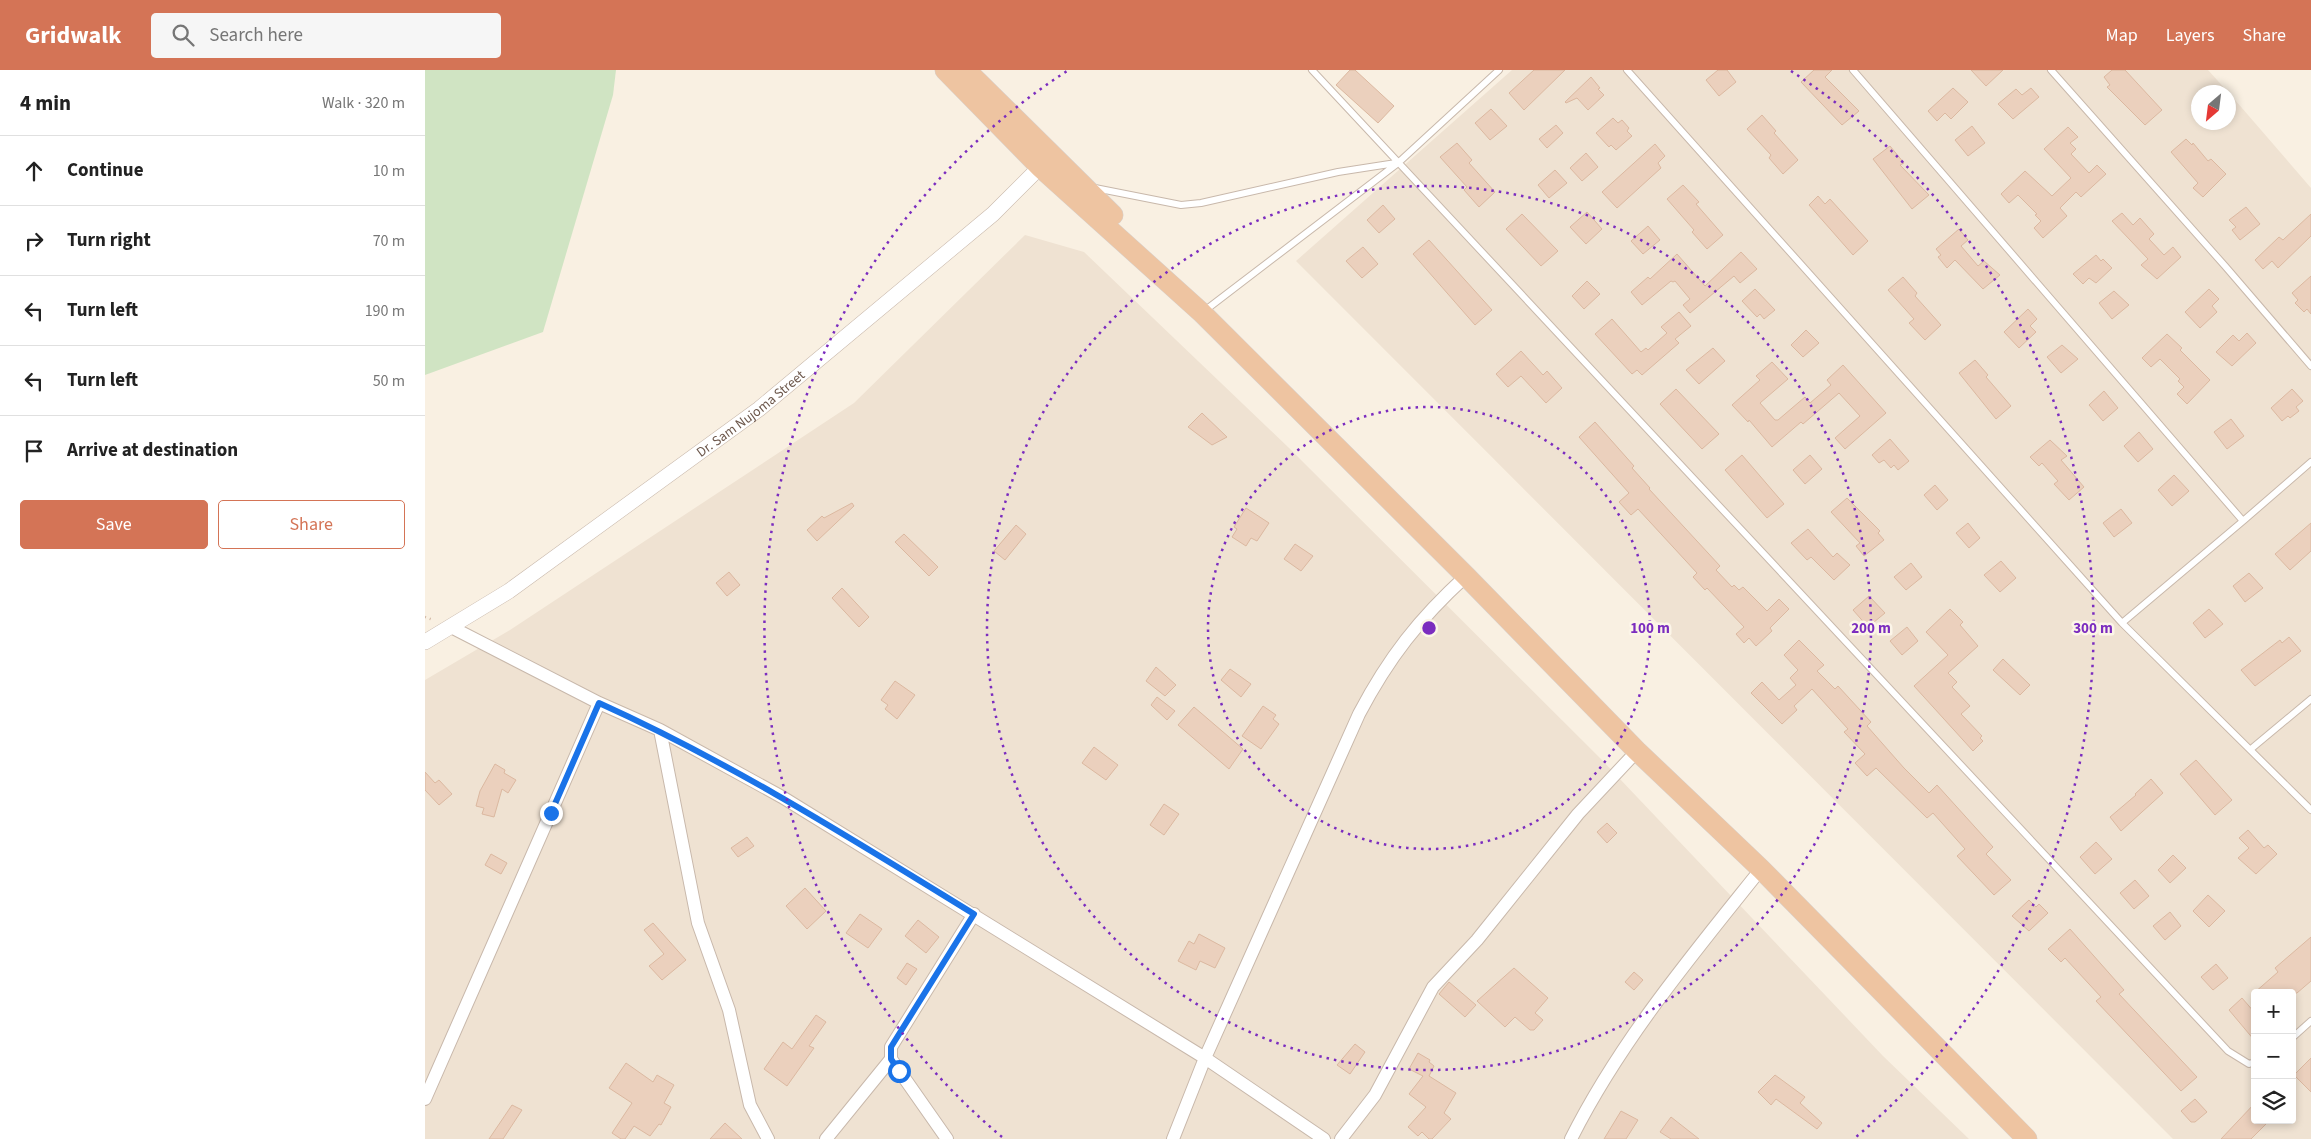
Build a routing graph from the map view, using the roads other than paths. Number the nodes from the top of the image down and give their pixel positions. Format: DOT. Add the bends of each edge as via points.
graph roads {
  1 [pos="945,70"];
  2 [pos="966,70"];
  3 [pos="1312,70"];
  4 [pos="1499,70"];
  5 [pos="1627,70"];
  6 [pos="1853,70"];
  7 [pos="2051,70"];
  8 [pos="1046,161"];
  9 [pos="1398,163"];
  10 [pos="1083,185"];
  11 [pos="1202,313"];
  12 [pos="2311,366"];
  13 [pos="2311,462"];
  14 [pos="2243,521"];
  15 [pos="1466,576"];
  16 [pos="2122,623"];
  17 [pos="451,627"];
  18 [pos="425,642"];
  19 [pos="2311,699"];
  20 [pos="599,703"];
  21 [pos="660,730"];
  22 [pos="2251,749"];
  23 [pos="1637,751"];
  24 [pos="2311,810"];
  25 [pos="1761,869"];
  26 [pos="974,914"];
  27 [pos="2311,1021"];
  28 [pos="2296,1034"];
  29 [pos="1205,1058"];
  30 [pos="891,1059"];
  31 [pos="2251,1063"];
  32 [pos="425,1099"];
  33 [pos="1571,1138"];
  34 [pos="767,1139"];
  35 [pos="826,1139"];
  36 [pos="947,1139"];
  37 [pos="1173,1139"];
  38 [pos="1324,1139"];
  39 [pos="1341,1139"];
  40 [pos="2027,1139"];
  1 -- 8 [label="highway"];
  2 -- 8 [label="highway"];
  3 -- 9 [label="lane"];
  4 -- 9 [label="lane"];
  5 -- 16 [label="lane"];
  6 -- 14 [label="lane"];
  7 -- 12 [label="lane"];
  8 -- 10 [label="highway"];
  8 -- 11 [label="highway"];
  8 -- 17 [label="street, Dr. Sam Nujoma Street" via="993,214 759,409 509,591"];
  9 -- 10 [label="lane" via="1338,172 1201,203 1181,204"];
  9 -- 11 [label="lane"];
  9 -- 31 [label="lane" via="2228,1051"];
  10 -- 11 [label="highway" via="1143,245"];
  11 -- 15 [label="highway"];
  13 -- 14 [label="lane"];
  14 -- 16 [label="lane"];
  15 -- 23 [label="highway"];
  15 -- 29 [label="street" via="1409,634 1376,681"];
  16 -- 22 [label="lane"];
  17 -- 18 [label="street, Dr. Sam Nujoma Street"];
  17 -- 20 [label="street"];
  19 -- 22 [label="lane"];
  20 -- 21 [label="street"];
  20 -- 32 [label="street"];
  21 -- 26 [label="street" via="782,797"];
  21 -- 34 [label="street" via="698,923 729,1010 750,1105"];
  22 -- 24 [label="lane"];
  23 -- 25 [label="highway"];
  23 -- 39 [label="street" via="1578,814 1477,940 1433,986 1375,1095"];
  25 -- 33 [label="street" via="1691,956 1621,1053"];
  25 -- 40 [label="highway"];
  26 -- 29 [label="street"];
  26 -- 30 [label="street" via="891,1047"];
  27 -- 28 [label="lane"];
  29 -- 37 [label="street"];
  29 -- 38 [label="street"];
  30 -- 35 [label="street"];
  30 -- 36 [label="street"];
}
